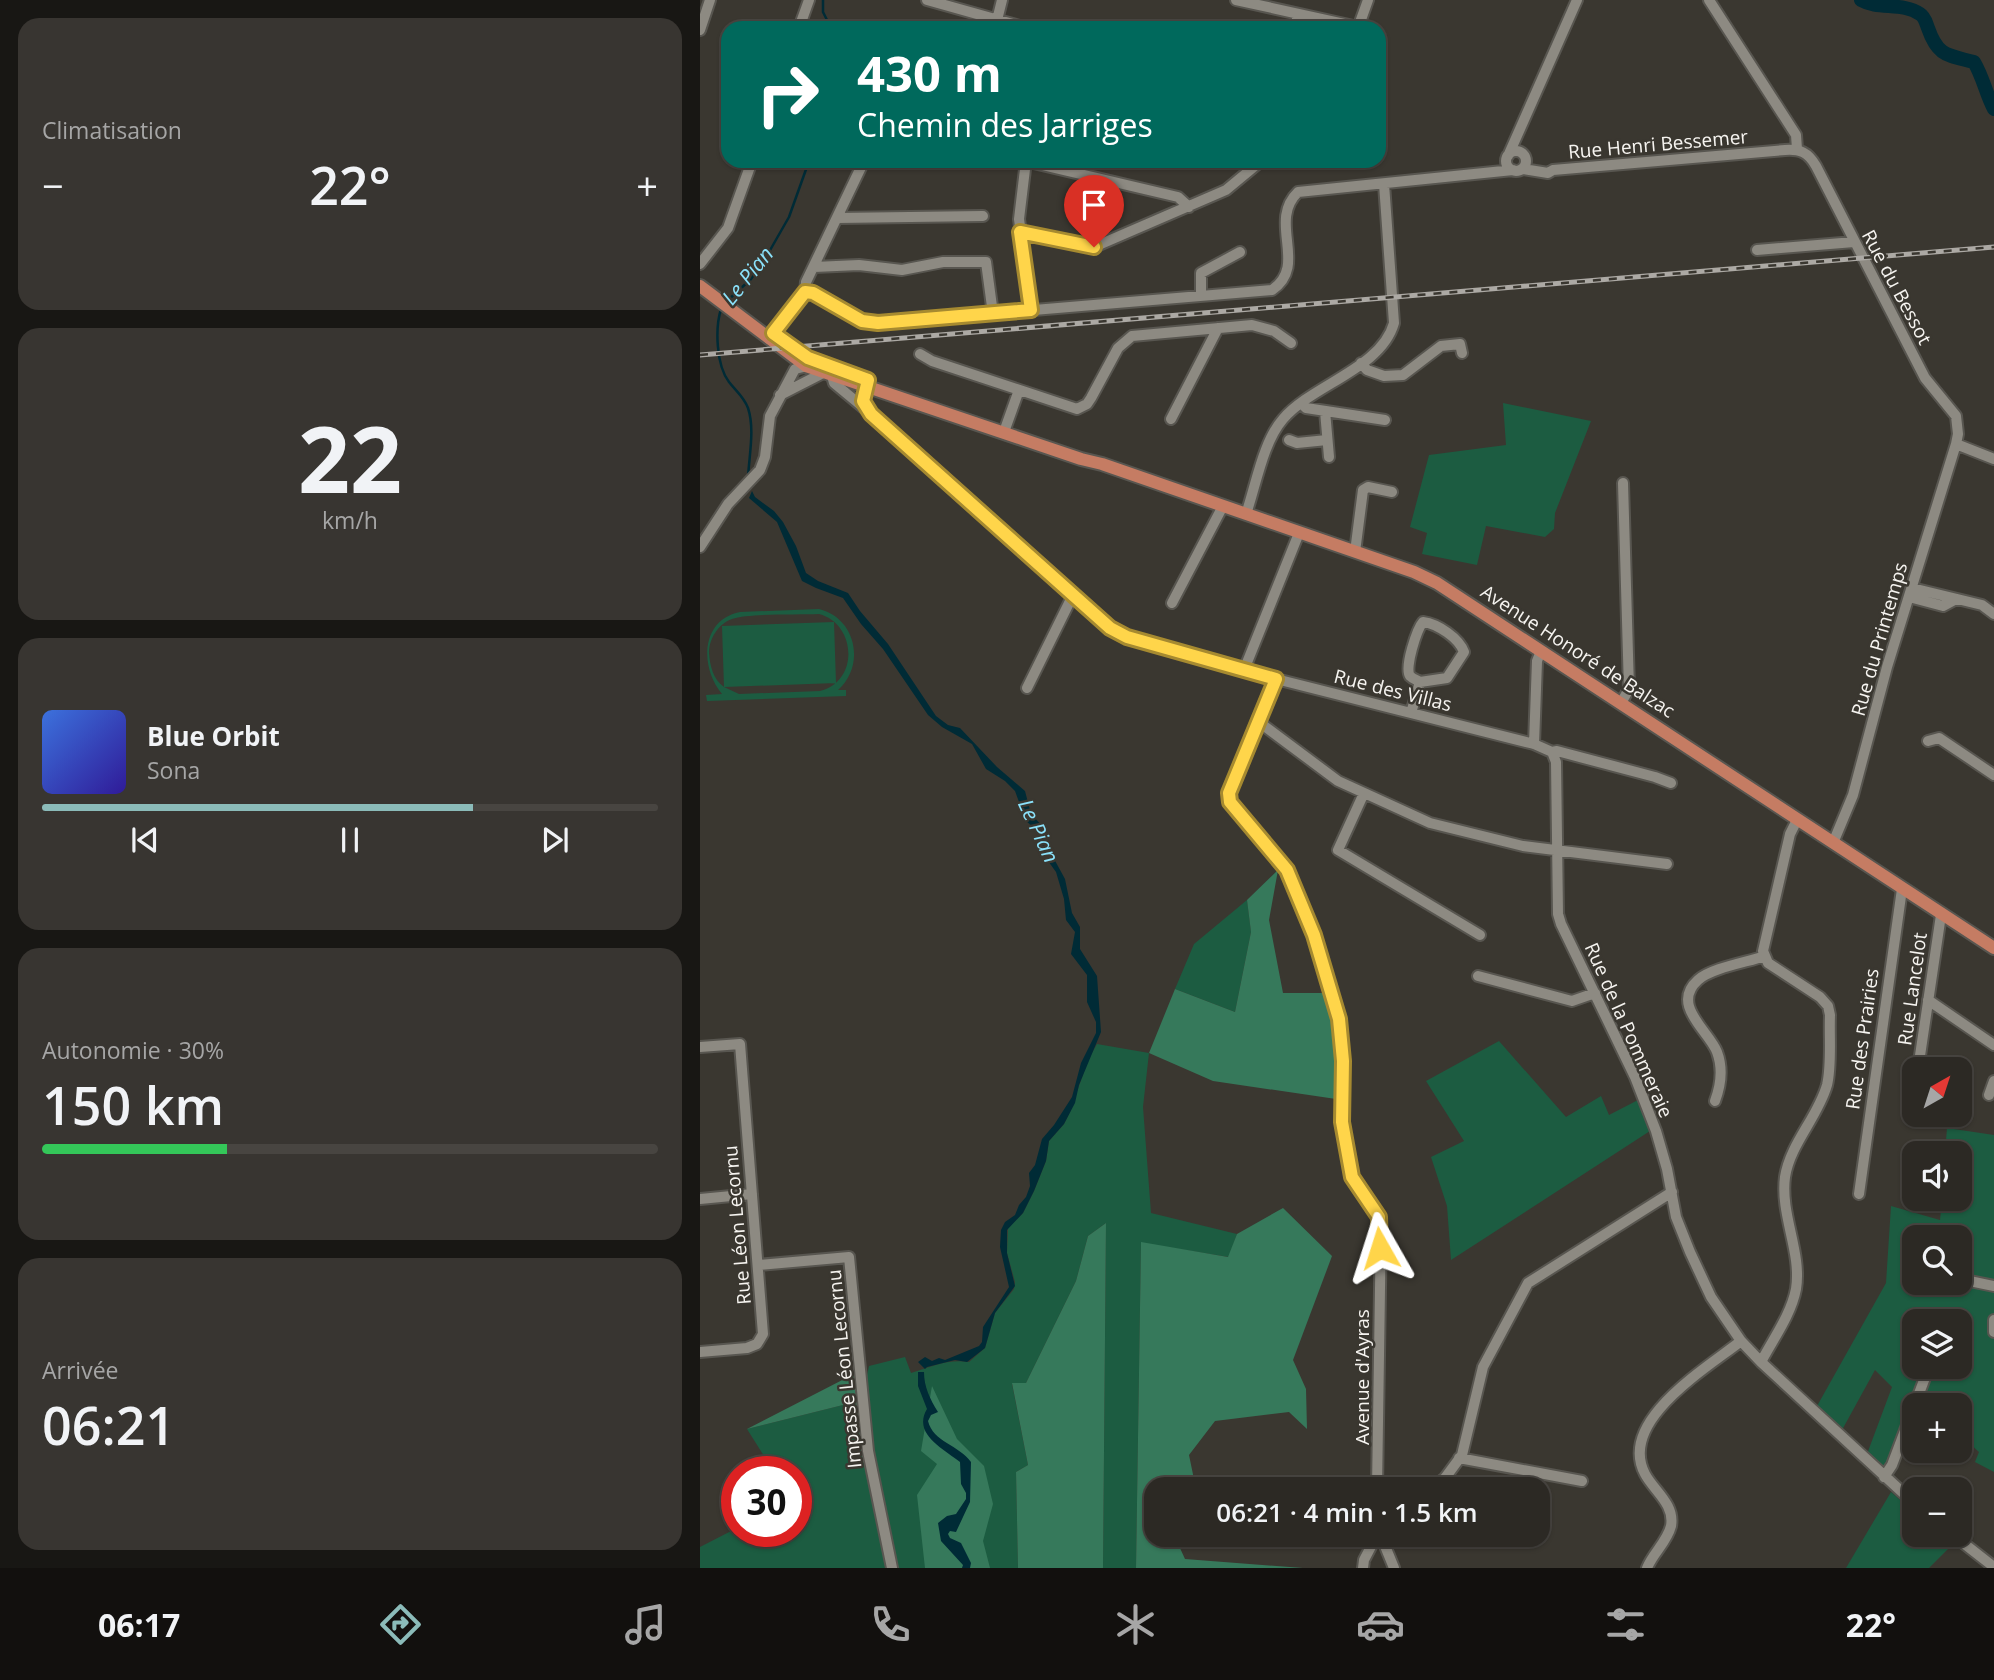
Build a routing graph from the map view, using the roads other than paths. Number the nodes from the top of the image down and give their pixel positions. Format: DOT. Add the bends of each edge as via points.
graph roads {
  1 [pos="710,0"];
  2 [pos="809,0"];
  3 [pos="928,0"];
  4 [pos="1002,0"];
  5 [pos="1236,0"];
  6 [pos="1368,0"];
  7 [pos="1577,0"];
  8 [pos="1709,0"];
  9 [pos="1298,14"];
  10 [pos="802,21"];
  11 [pos="992,21"];
  12 [pos="997,21"];
  13 [pos="1296,21"];
  14 [pos="1328,21"];
  15 [pos="1360,21"];
  16 [pos="700,30"];
  17 [pos="1522,127"];
  18 [pos="1797,149"];
  19 [pos="1524,154"];
  20 [pos="1507,157"];
  21 [pos="749,168"];
  22 [pos="861,168"];
  23 [pos="1025,168"];
  24 [pos="1056,168"];
  25 [pos="1253,168"];
  26 [pos="1518,170"];
  27 [pos="1553,170"];
  28 [pos="1492,172"];
  29 [pos="1384,184"];
  30 [pos="1189,207"];
  31 [pos="983,216"];
  32 [pos="837,218"];
  33 [pos="1020,232"];
  34 [pos="1854,242"];
  35 [pos="1757,250"];
  36 [pos="1240,251"];
  37 [pos="700,264"];
  38 [pos="814,267"];
  39 [pos="700,279"];
  40 [pos="700,286"];
  41 [pos="805,292"];
  42 [pos="1201,296"];
  43 [pos="727,303"];
  44 [pos="1031,310"];
  45 [pos="993,314"];
  46 [pos="1218,328"];
  47 [pos="771,336"];
  48 [pos="1291,343"];
  49 [pos="1462,353"];
  50 [pos="920,354"];
  51 [pos="1361,363"];
  52 [pos="797,364"];
  53 [pos="827,370"];
  54 [pos="851,382"];
  55 [pos="867,383"];
  56 [pos="1018,390"];
  57 [pos="780,395"];
  58 [pos="853,400"];
  59 [pos="1301,403"];
  60 [pos="1325,411"];
  61 [pos="871,414"];
  62 [pos="1171,419"];
  63 [pos="1385,420"];
  64 [pos="1005,429"];
  65 [pos="1289,440"];
  66 [pos="1327,440"];
  67 [pos="1956,444"];
  68 [pos="1329,457"];
  69 [pos="1994,459"];
  70 [pos="1623,483"];
  71 [pos="1392,492"];
  72 [pos="1223,506"];
  73 [pos="1246,514"];
  74 [pos="1299,533"];
  75 [pos="700,547"];
  76 [pos="1354,552"];
  77 [pos="1910,592"];
  78 [pos="1073,595"];
  79 [pos="1172,603"];
  80 [pos="1994,614"];
  81 [pos="1541,651"];
  82 [pos="1244,670"];
  83 [pos="1276,679"];
  84 [pos="1420,682"];
  85 [pos="1027,688"];
  86 [pos="1621,703"];
  87 [pos="1411,713"];
  88 [pos="1259,722"];
  89 [pos="1928,741"];
  90 [pos="1534,744"];
  91 [pos="1552,752"];
  92 [pos="1994,775"];
  93 [pos="1671,783"];
  94 [pos="1364,793"];
  95 [pos="1797,820"];
  96 [pos="1833,843"];
  97 [pos="1557,850"];
  98 [pos="1667,863"];
  99 [pos="1902,889"];
  100 [pos="1941,915"];
  101 [pos="1480,935"];
  102 [pos="1993,946"];
  103 [pos="1765,956"];
  104 [pos="1478,976"];
  105 [pos="1595,993"];
  106 [pos="1927,1000"];
  107 [pos="1994,1045"];
  108 [pos="700,1047"];
  109 [pos="1920,1057"];
  110 [pos="1994,1081"];
  111 [pos="1989,1094"];
  112 [pos="1715,1101"];
  113 [pos="1672,1192"];
  114 [pos="752,1194"];
  115 [pos="1859,1194"];
  116 [pos="700,1199"];
  117 [pos="758,1265"];
  118 [pos="1972,1281"];
  119 [pos="1994,1286"];
  120 [pos="1994,1320"];
  121 [pos="1994,1332"];
  122 [pos="1741,1341"];
  123 [pos="700,1352"];
  124 [pos="1761,1362"];
  125 [pos="1924,1379"];
  126 [pos="1460,1458"];
  127 [pos="1377,1477"];
  128 [pos="1446,1477"];
  129 [pos="1884,1477"];
  130 [pos="1582,1481"];
  131 [pos="1902,1493"];
  132 [pos="1371,1547"];
  133 [pos="1385,1547"];
  134 [pos="1968,1547"];
  135 [pos="1994,1567"];
  136 [pos="891,1568"];
  137 [pos="1363,1568"];
  138 [pos="1394,1568"];
  139 [pos="1647,1568"];
  1 -- 16 [label="street"];
  2 -- 10 [label="street"];
  3 -- 11 [label="street"];
  4 -- 12 [label="street"];
  5 -- 9 [label="street"];
  6 -- 15 [label="street"];
  7 -- 17 [label="street"];
  8 -- 18 [label="street" via="1796,135"];
  9 -- 13 [label="street"];
  9 -- 14 [label="street"];
  17 -- 19 [label="street"];
  17 -- 20 [label="street"];
  18 -- 27 [label="street, Rue Henri Bessemer"];
  18 -- 34 [label="street, Rue du Bessot" via="1811,157"];
  19 -- 20 [label="street" via="1513,152"];
  19 -- 26 [label="street" via="1527,161"];
  19 -- 27 [label="street" via="1536,165"];
  20 -- 26 [label="street" via="1507,165"];
  20 -- 28 [label="street"];
  21 -- 37 [label="street" via="728,228"];
  22 -- 32 [label="street"];
  23 -- 33 [label="street"];
  24 -- 30 [label="street" via="1178,197"];
  25 -- 30 [label="street" via="1226,190"];
  26 -- 27 [label="street, Rue Henri Bessemer"];
  26 -- 28 [label="street, Rue Henri Bessemer"];
  28 -- 29 [label="street, Rue Henri Bessemer"];
  29 -- 42 [label="street, Rue Henri Bessemer" via="1298,192 1288,202 1285,214 1289,263 1281,284 1272,290"];
  29 -- 51 [label="street" via="1394,323 1384,346"];
  30 -- 33 [label="street" via="1094,247"];
  31 -- 32 [label="street"];
  32 -- 38 [label="street"];
  33 -- 44 [label="street"];
  34 -- 35 [label="street"];
  34 -- 67 [label="street, Rue du Bessot" via="1925,378 1956,416"];
  36 -- 42 [label="street" via="1200,272"];
  38 -- 41 [label="street"];
  38 -- 45 [label="street" via="859,265 902,270 943,262 986,262"];
  39 -- 43 [label="main road"];
  40 -- 43 [label="main road"];
  41 -- 45 [label="street" via="862,321 878,323"];
  41 -- 47 [label="street"];
  42 -- 44 [label="street"];
  43 -- 47 [label="main road"];
  44 -- 45 [label="street"];
  46 -- 48 [label="street" via="1252,325"];
  46 -- 56 [label="street" via="1127,338 1082,407 1072,408"];
  46 -- 62 [label="street"];
  47 -- 52 [label="main road"];
  47 -- 53 [label="main road"];
  49 -- 51 [label="street" via="1460,344 1441,346 1403,375 1384,376"];
  50 -- 56 [label="street"];
  51 -- 59 [label="street"];
  52 -- 53 [label="main road"];
  52 -- 57 [label="street"];
  53 -- 54 [label="main road, Avenue Honoré de Balzac"];
  53 -- 55 [label="main road, Avenue Honoré de Balzac"];
  53 -- 57 [label="street"];
  53 -- 58 [label="street, Rue des Villas"];
  54 -- 55 [label="main road, Avenue Honoré de Balzac"];
  54 -- 58 [label="street"];
  55 -- 61 [label="street" via="863,401"];
  55 -- 64 [label="main road, Avenue Honoré de Balzac"];
  56 -- 64 [label="street"];
  57 -- 75 [label="street" via="770,416 765,457 756,476 743,486"];
  58 -- 61 [label="street, Rue des Villas"];
  59 -- 60 [label="street"];
  59 -- 73 [label="street" via="1272,436"];
  60 -- 63 [label="street"];
  60 -- 66 [label="street"];
  61 -- 78 [label="street, Rue des Villas"];
  64 -- 72 [label="main road, Avenue Honoré de Balzac"];
  65 -- 66 [label="street"];
  66 -- 68 [label="street"];
  67 -- 69 [label="street"];
  67 -- 77 [label="street, Rue du Printemps"];
  70 -- 86 [label="street" via="1629,689"];
  71 -- 76 [label="street" via="1363,490"];
  72 -- 73 [label="main road, Avenue Honoré de Balzac"];
  72 -- 79 [label="street"];
  73 -- 74 [label="main road, Avenue Honoré de Balzac"];
  74 -- 76 [label="main road, Avenue Honoré de Balzac"];
  74 -- 82 [label="street"];
  76 -- 81 [label="main road, Avenue Honoré de Balzac" via="1437,583"];
  77 -- 80 [label="street" via="1943,606 1956,599 1982,605"];
  77 -- 96 [label="street, Rue du Printemps" via="1853,794"];
  78 -- 82 [label="street, Rue des Villas" via="1127,637"];
  78 -- 85 [label="street"];
  81 -- 86 [label="main road, Avenue Honoré de Balzac"];
  81 -- 90 [label="street"];
  82 -- 83 [label="street, Rue des Villas"];
  83 -- 87 [label="street, Rue des Villas"];
  83 -- 88 [label="street"];
  84 -- 84 [label="street" via="1447,678 1464,652 1461,642 1423,622 1407,668"];
  84 -- 87 [label="street"];
  86 -- 95 [label="main road, Avenue Honoré de Balzac"];
  87 -- 90 [label="street, Rue des Villas"];
  88 -- 94 [label="street" via="1338,781"];
  88 -- 127 [label="street, Avenue d'Ayras" via="1229,793 1230,802 1287,870 1314,935 1339,1019 1342,1122 1352,1177 1381,1222"];
  89 -- 92 [label="street" via="1939,738"];
  90 -- 91 [label="street"];
  91 -- 93 [label="street"];
  91 -- 97 [label="street, Rue de la Pommeraie"];
  94 -- 97 [label="street" via="1430,823"];
  94 -- 101 [label="street" via="1338,850"];
  95 -- 96 [label="main road, Avenue Honoré de Balzac"];
  95 -- 103 [label="street" via="1790,834"];
  96 -- 99 [label="main road, Avenue Honoré de Balzac"];
  97 -- 98 [label="street"];
  97 -- 105 [label="street, Rue de la Pommeraie" via="1558,914"];
  99 -- 100 [label="main road, Avenue Honoré de Balzac"];
  99 -- 115 [label="street, Rue des Prairies"];
  100 -- 102 [label="main road, Avenue Honoré de Balzac"];
  100 -- 106 [label="street, Rue Lancelot"];
  103 -- 112 [label="street" via="1707,975 1696,982 1689,996 1689,1010 1716,1050 1721,1069"];
  103 -- 124 [label="street" via="1768,963 1820,998 1830,1015 1827,1083 1785,1175 1797,1286"];
  104 -- 105 [label="street" via="1572,1001"];
  105 -- 113 [label="street, Rue de la Pommeraie" via="1656,1131"];
  106 -- 107 [label="street"];
  106 -- 109 [label="street, Rue Lancelot"];
  108 -- 114 [label="street, Rue Léon Lecornu" via="740,1044"];
  110 -- 111 [label="street"];
  113 -- 122 [label="street, Rue de la Pommeraie" via="1676,1217 1700,1275"];
  113 -- 126 [label="street" via="1528,1283 1483,1367"];
  114 -- 116 [label="street"];
  114 -- 117 [label="street, Rue Léon Lecornu"];
  117 -- 123 [label="street, Rue Léon Lecornu" via="763,1334 757,1344 747,1349"];
  117 -- 136 [label="street, Impasse Léon Lecornu" via="849,1257 868,1451"];
  118 -- 119 [label="street"];
  120 -- 121 [label="street"];
  122 -- 124 [label="street, Rue de la Pommeraie"];
  122 -- 139 [label="street" via="1672,1396 1644,1430 1640,1459 1664,1499 1671,1525"];
  124 -- 129 [label="street, Rue de la Pommeraie"];
  125 -- 129 [label="street"];
  126 -- 128 [label="street"];
  126 -- 130 [label="street"];
  129 -- 131 [label="street, Rue de la Pommeraie"];
  132 -- 137 [label="street"];
  133 -- 138 [label="street"];
  134 -- 135 [label="street"];
}
